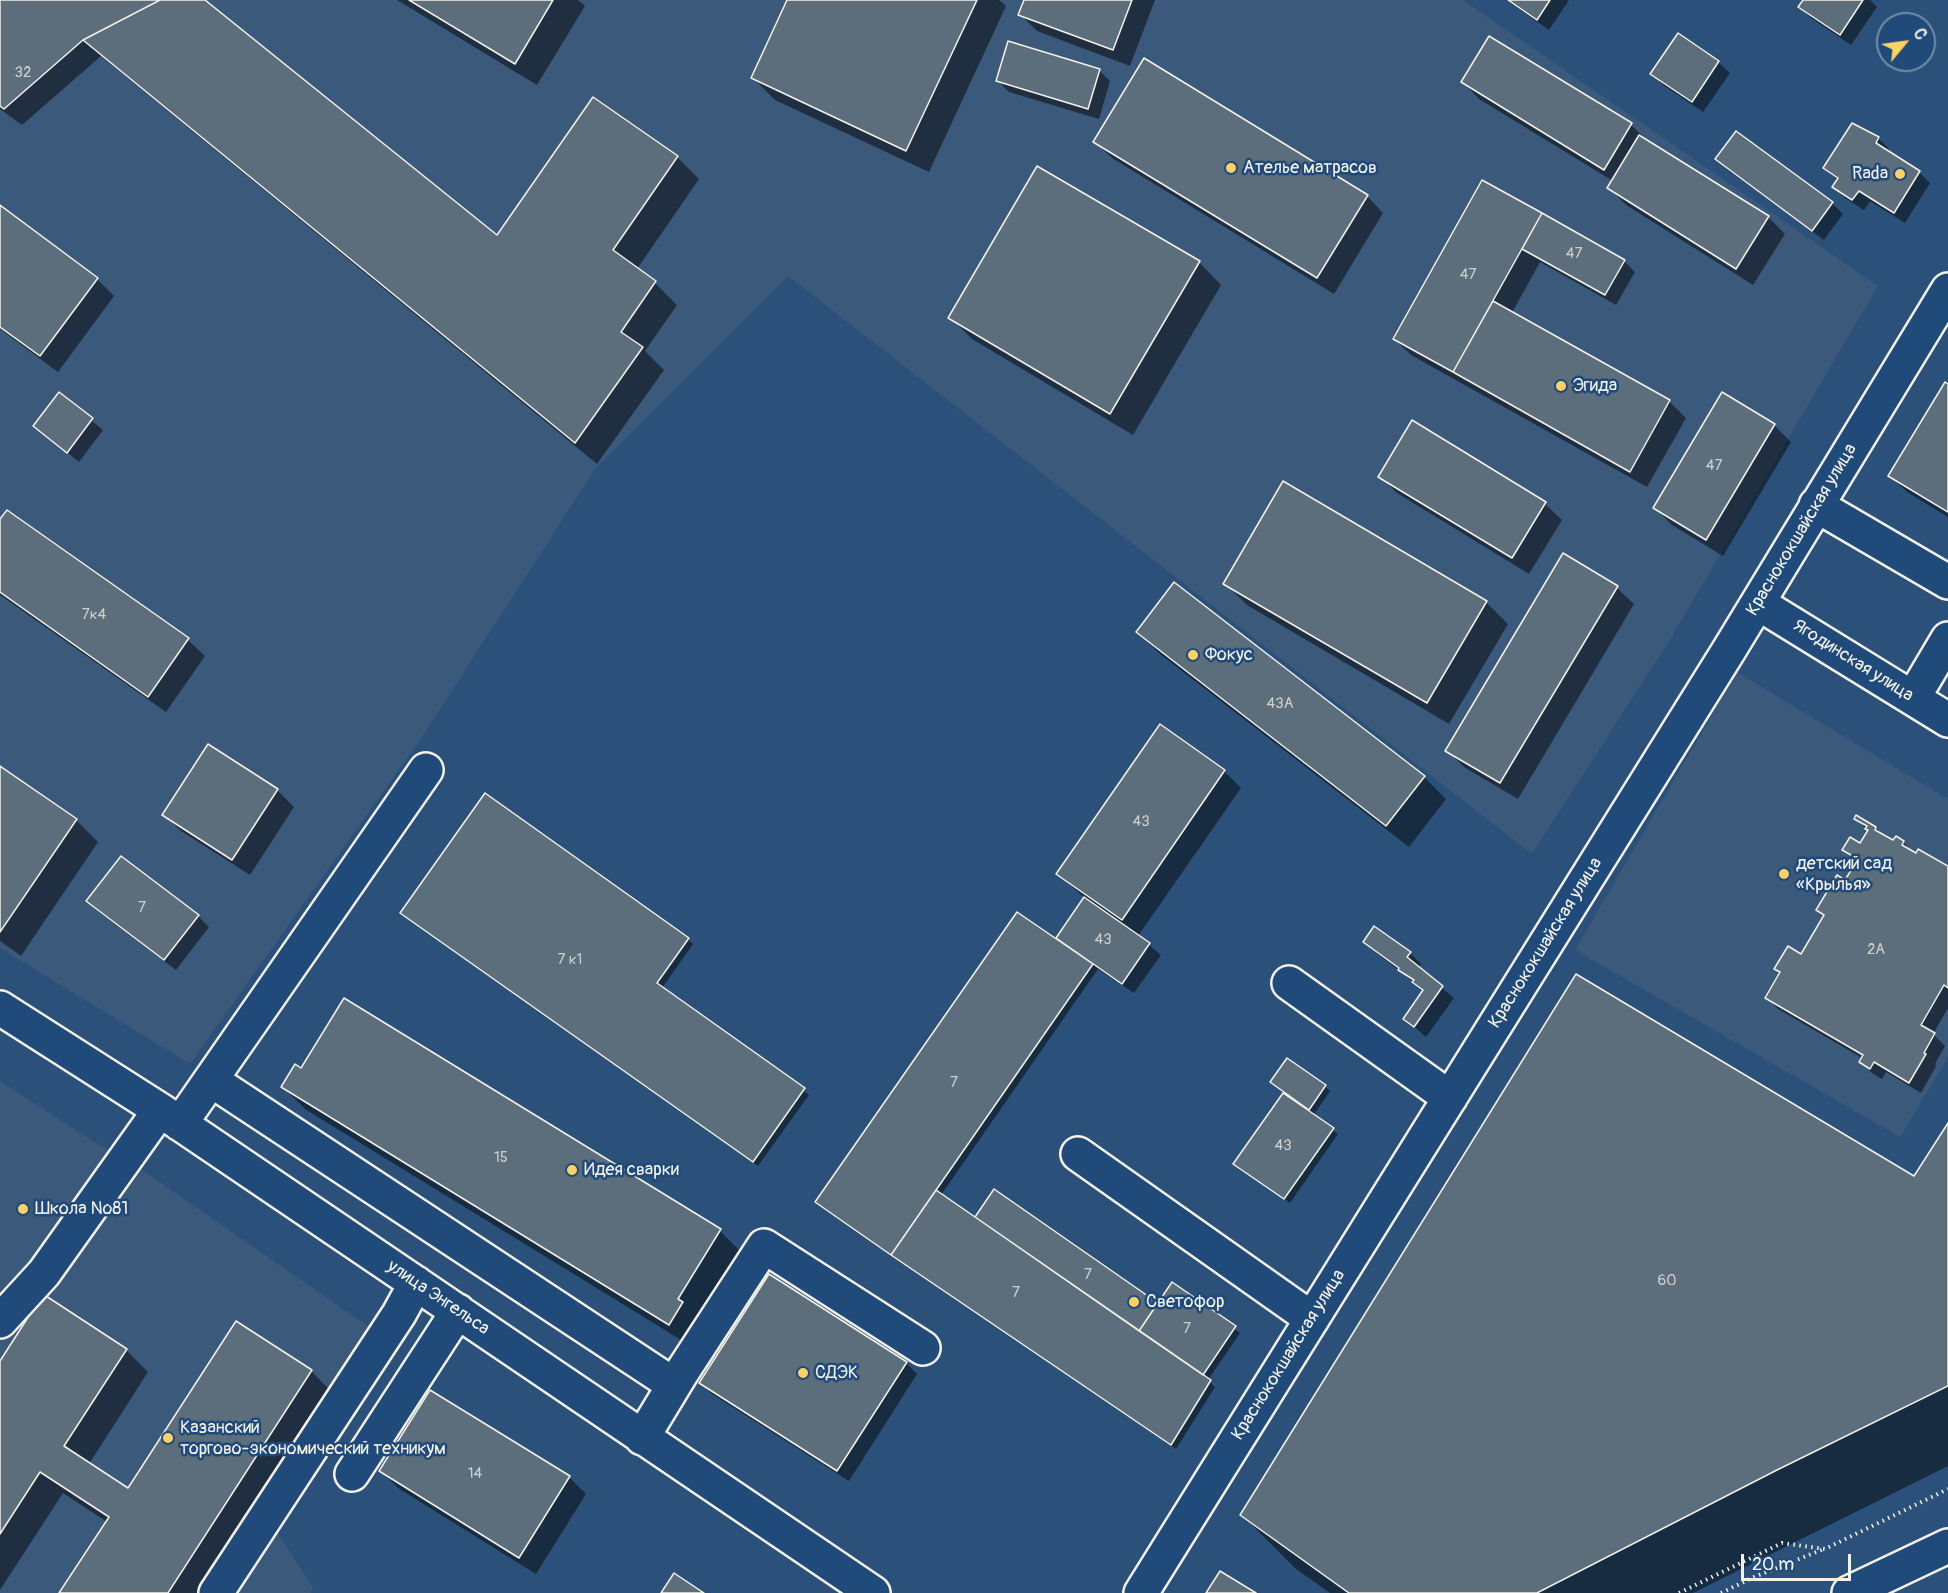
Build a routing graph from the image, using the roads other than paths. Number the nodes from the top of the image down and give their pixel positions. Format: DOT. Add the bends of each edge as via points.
graph roads {
  1 [pos="1948,290"];
  2 [pos="1816,505"];
  3 [pos="1948,582"];
  4 [pos="1758,603"];
  5 [pos="1948,639"];
  6 [pos="1913,698"];
  7 [pos="1948,720"];
  8 [pos="426,770"];
  9 [pos="1288,983"];
  10 [pos="0,1008"];
  11 [pos="211,1080"];
  12 [pos="1450,1098"];
  13 [pos="170,1117"];
  14 [pos="1078,1154"];
  15 [pos="416,1283"];
  16 [pos="458,1311"];
  17 [pos="1312,1319"];
  18 [pos="0,1322"];
  19 [pos="922,1348"];
  20 [pos="674,1385"];
  21 [pos="642,1438"];
  22 [pos="352,1474"];
  23 [pos="1948,1546"];
  24 [pos="216,1593"];
  25 [pos="873,1593"];
  26 [pos="1141,1593"];
  27 [pos="1849,1593"];
  1 -- 2 [label="street, Краснококшайская улица"];
  2 -- 3 [label="street"];
  2 -- 4 [label="street, Краснококшайская улица"];
  4 -- 6 [label="street, Ягодинская улица"];
  4 -- 12 [label="street, Краснококшайская улица"];
  5 -- 6 [label="street"];
  6 -- 7 [label="street, Ягодинская улица"];
  8 -- 11 [label="street"];
  9 -- 12 [label="street"];
  10 -- 13 [label="street, улица Энгельса"];
  11 -- 13 [label="street"];
  11 -- 20 [label="street"];
  12 -- 17 [label="street, Краснококшайская улица"];
  13 -- 15 [label="street, улица Энгельса"];
  13 -- 18 [label="street"];
  14 -- 17 [label="street"];
  15 -- 16 [label="street, улица Энгельса"];
  15 -- 24 [label="street"];
  16 -- 21 [label="street, улица Энгельса"];
  16 -- 22 [label="street"];
  17 -- 26 [label="street, Краснококшайская улица"];
  19 -- 20 [label="street" via="764,1246"];
  20 -- 21 [label="street"];
  21 -- 25 [label="street, улица Энгельса"];
  23 -- 27 [label="street"];
}
